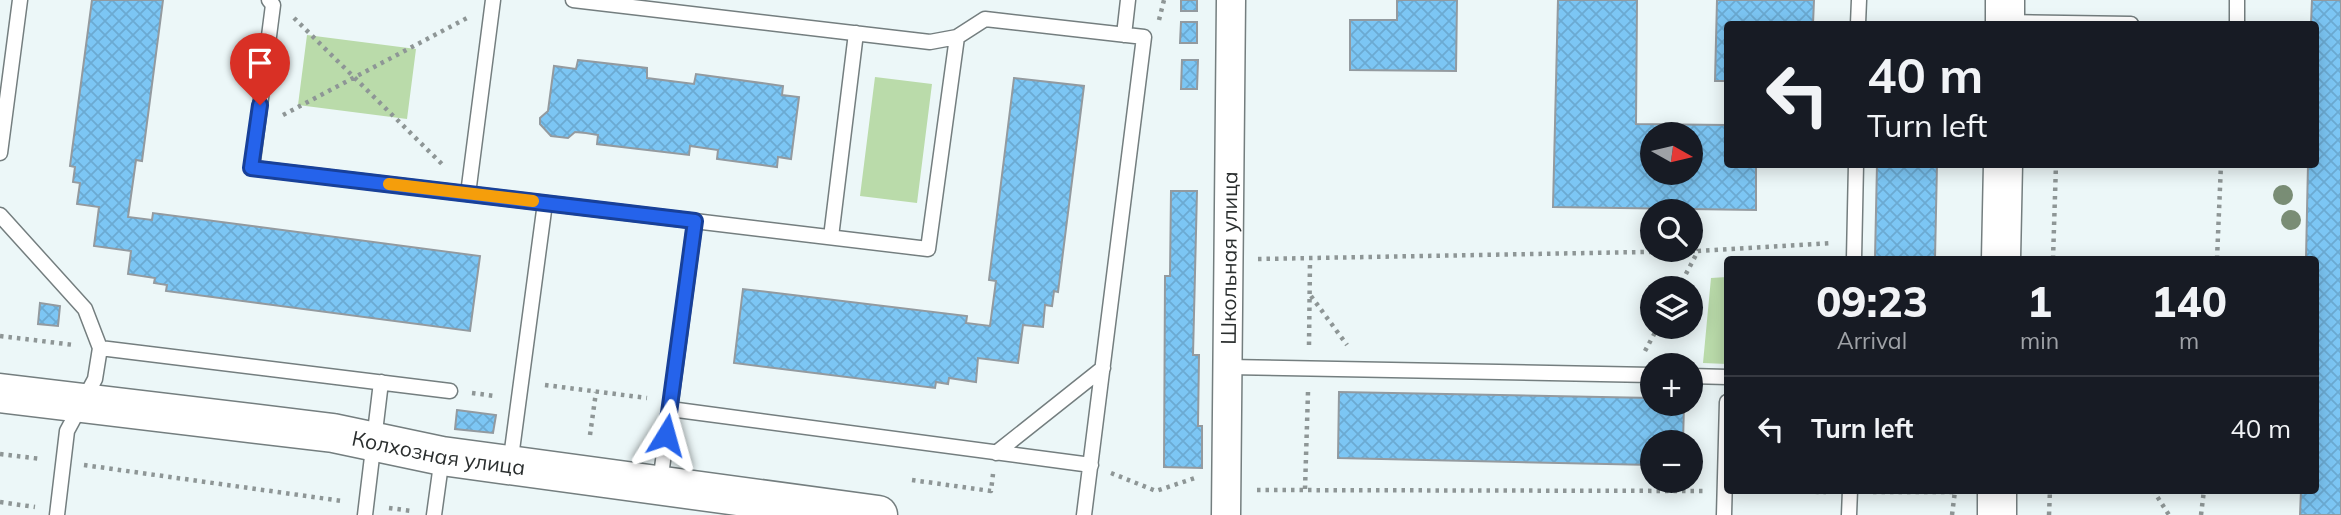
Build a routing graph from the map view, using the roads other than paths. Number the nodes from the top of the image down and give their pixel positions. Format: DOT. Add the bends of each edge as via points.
graph roads {
  1 [pos="20,0"];
  2 [pos="493,0"];
  3 [pos="573,0"];
  4 [pos="1128,0"];
  5 [pos="1231,0"];
  6 [pos="1858,0"];
  7 [pos="2237,0"];
  8 [pos="271,2"];
  9 [pos="2005,16"];
  10 [pos="1858,21"];
  11 [pos="2084,21"];
  12 [pos="2237,21"];
  13 [pos="856,33"];
  14 [pos="1124,35"];
  15 [pos="957,37"];
  16 [pos="0,153"];
  17 [pos="1856,168"];
  18 [pos="2003,168"];
  19 [pos="468,194"];
  20 [pos="545,203"];
  21 [pos="0,215"];
  22 [pos="695,221"];
  23 [pos="831,237"];
  24 [pos="1854,256"];
  25 [pos="2001,256"];
  26 [pos="100,348"];
  27 [pos="1228,367"];
  28 [pos="1102,368"];
  29 [pos="1640,375"];
  30 [pos="1703,376"];
  31 [pos="1724,377"];
  32 [pos="381,382"];
  33 [pos="450,391"];
  34 [pos="0,393"];
  35 [pos="82,403"];
  36 [pos="670,409"];
  37 [pos="374,442"];
  38 [pos="996,453"];
  39 [pos="442,456"];
  40 [pos="510,465"];
  41 [pos="1091,465"];
  42 [pos="659,485"];
  43 [pos="1725,494"];
  44 [pos="1850,494"];
  45 [pos="1997,494"];
  46 [pos="366,510"];
  47 [pos="57,512"];
  48 [pos="870,514"];
  49 [pos="434,515"];
  50 [pos="1084,515"];
  51 [pos="1226,515"];
  52 [pos="1724,515"];
  53 [pos="1849,515"];
  54 [pos="1997,515"];
  1 -- 16 [label="lane"];
  2 -- 19 [label="lane"];
  3 -- 13 [label="lane"];
  4 -- 14 [label="lane"];
  5 -- 27 [label="street, Школьная улица"];
  6 -- 10 [label="lane"];
  7 -- 12 [label="lane"];
  8 -- 19 [label="lane" via="251,168"];
  9 -- 11 [label="lane"];
  13 -- 15 [label="lane" via="930,42"];
  13 -- 23 [label="lane"];
  14 -- 15 [label="lane" via="985,19"];
  14 -- 28 [label="lane" via="1144,37"];
  15 -- 23 [label="lane" via="928,249"];
  17 -- 24 [label="lane"];
  18 -- 25 [label="street"];
  19 -- 20 [label="lane"];
  20 -- 22 [label="lane"];
  20 -- 40 [label="lane"];
  21 -- 26 [label="lane" via="85,309"];
  22 -- 23 [label="lane"];
  22 -- 36 [label="lane"];
  26 -- 32 [label="lane"];
  26 -- 35 [label="lane" via="95,380"];
  27 -- 29 [label="lane"];
  27 -- 51 [label="street, Школьная улица"];
  28 -- 38 [label="lane"];
  28 -- 41 [label="lane"];
  30 -- 31 [label="lane"];
  32 -- 33 [label="lane"];
  32 -- 37 [label="lane"];
  34 -- 35 [label="street, Колхозная улица"];
  35 -- 37 [label="street, Колхозная улица"];
  35 -- 47 [label="lane" via="67,431"];
  36 -- 38 [label="lane"];
  36 -- 42 [label="lane"];
  37 -- 39 [label="street, Колхозная улица"];
  37 -- 46 [label="lane"];
  38 -- 41 [label="lane"];
  39 -- 40 [label="street, Колхозная улица"];
  39 -- 49 [label="lane"];
  40 -- 42 [label="street, Колхозная улица"];
  41 -- 50 [label="lane"];
  42 -- 48 [label="street, Колхозная улица"];
  43 -- 52 [label="lane"];
  44 -- 53 [label="lane"];
  45 -- 54 [label="street"];
}
